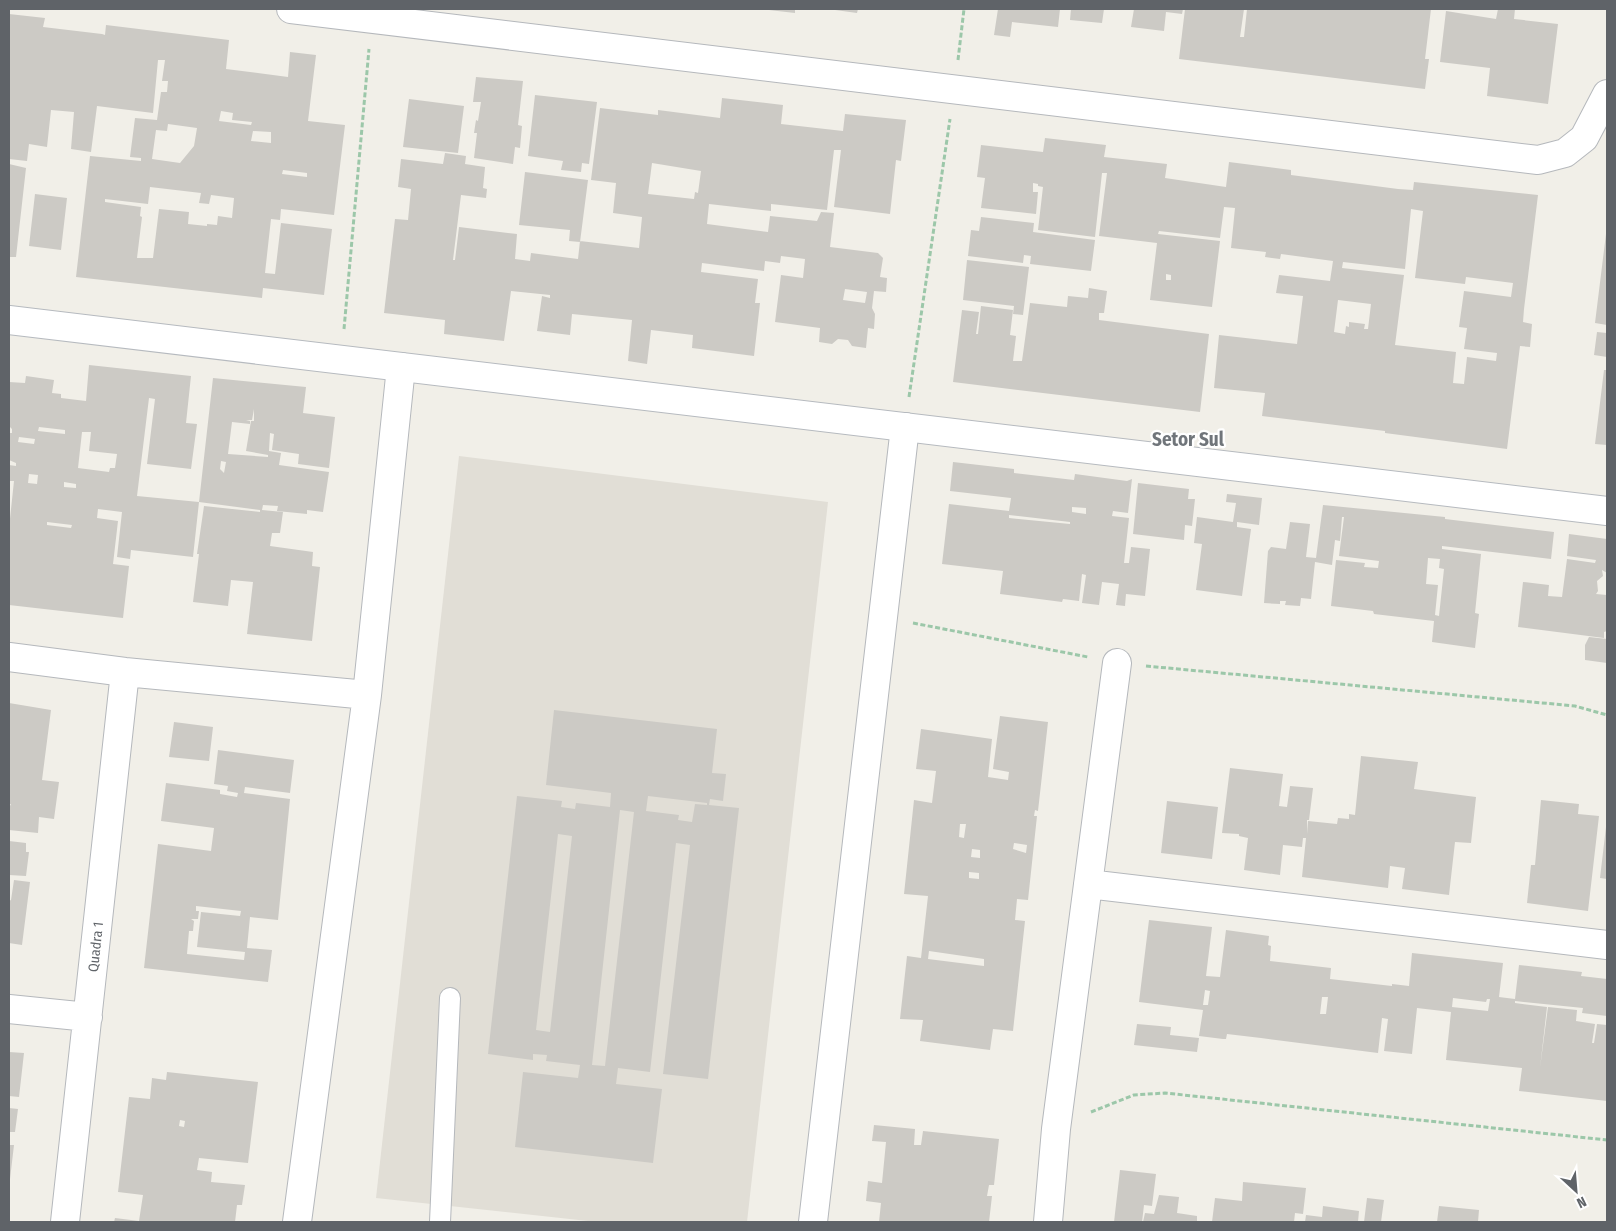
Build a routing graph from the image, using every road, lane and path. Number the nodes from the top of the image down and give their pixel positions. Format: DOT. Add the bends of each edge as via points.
graph roads {
  1 [pos="292,9"];
  2 [pos="964,9"];
  3 [pos="371,18"];
  4 [pos="954,90"];
  5 [pos="1607,94"];
  6 [pos="9,320"];
  7 [pos="341,359"];
  8 [pos="401,367"];
  9 [pos="905,427"];
  10 [pos="1607,511"];
  11 [pos="883,617"];
  12 [pos="9,658"];
  13 [pos="1117,663"];
  14 [pos="126,672"];
  15 [pos="367,695"];
  16 [pos="1607,715"];
  17 [pos="1088,884"];
  18 [pos="1607,945"];
  19 [pos="450,998"];
  20 [pos="9,1008"];
  21 [pos="88,1017"];
  22 [pos="1056,1129"];
  23 [pos="1607,1140"];
  24 [pos="65,1222"];
  25 [pos="297,1222"];
  26 [pos="440,1222"];
  27 [pos="813,1222"];
  28 [pos="1048,1222"];
  1 -- 3 [label="street"];
  2 -- 4 [label="path"];
  3 -- 4 [label="street"];
  3 -- 7 [label="path"];
  4 -- 5 [label="street" via="1538,160 1565,153 1584,138"];
  4 -- 9 [label="path"];
  6 -- 7 [label="street"];
  7 -- 8 [label="street"];
  8 -- 9 [label="street"];
  8 -- 15 [label="street"];
  9 -- 10 [label="street"];
  9 -- 11 [label="street"];
  11 -- 13 [label="path"];
  11 -- 27 [label="street"];
  12 -- 14 [label="street"];
  13 -- 16 [label="path" via="1575,706"];
  13 -- 17 [label="street"];
  14 -- 15 [label="street"];
  14 -- 21 [label="street, Quadra 1"];
  15 -- 25 [label="street"];
  17 -- 18 [label="street"];
  17 -- 22 [label="street"];
  19 -- 26 [label="lane"];
  20 -- 21 [label="street"];
  21 -- 24 [label="street, Quadra 1"];
  22 -- 23 [label="path" via="1106,1104 1134,1095 1165,1093"];
  22 -- 28 [label="street"];
}
